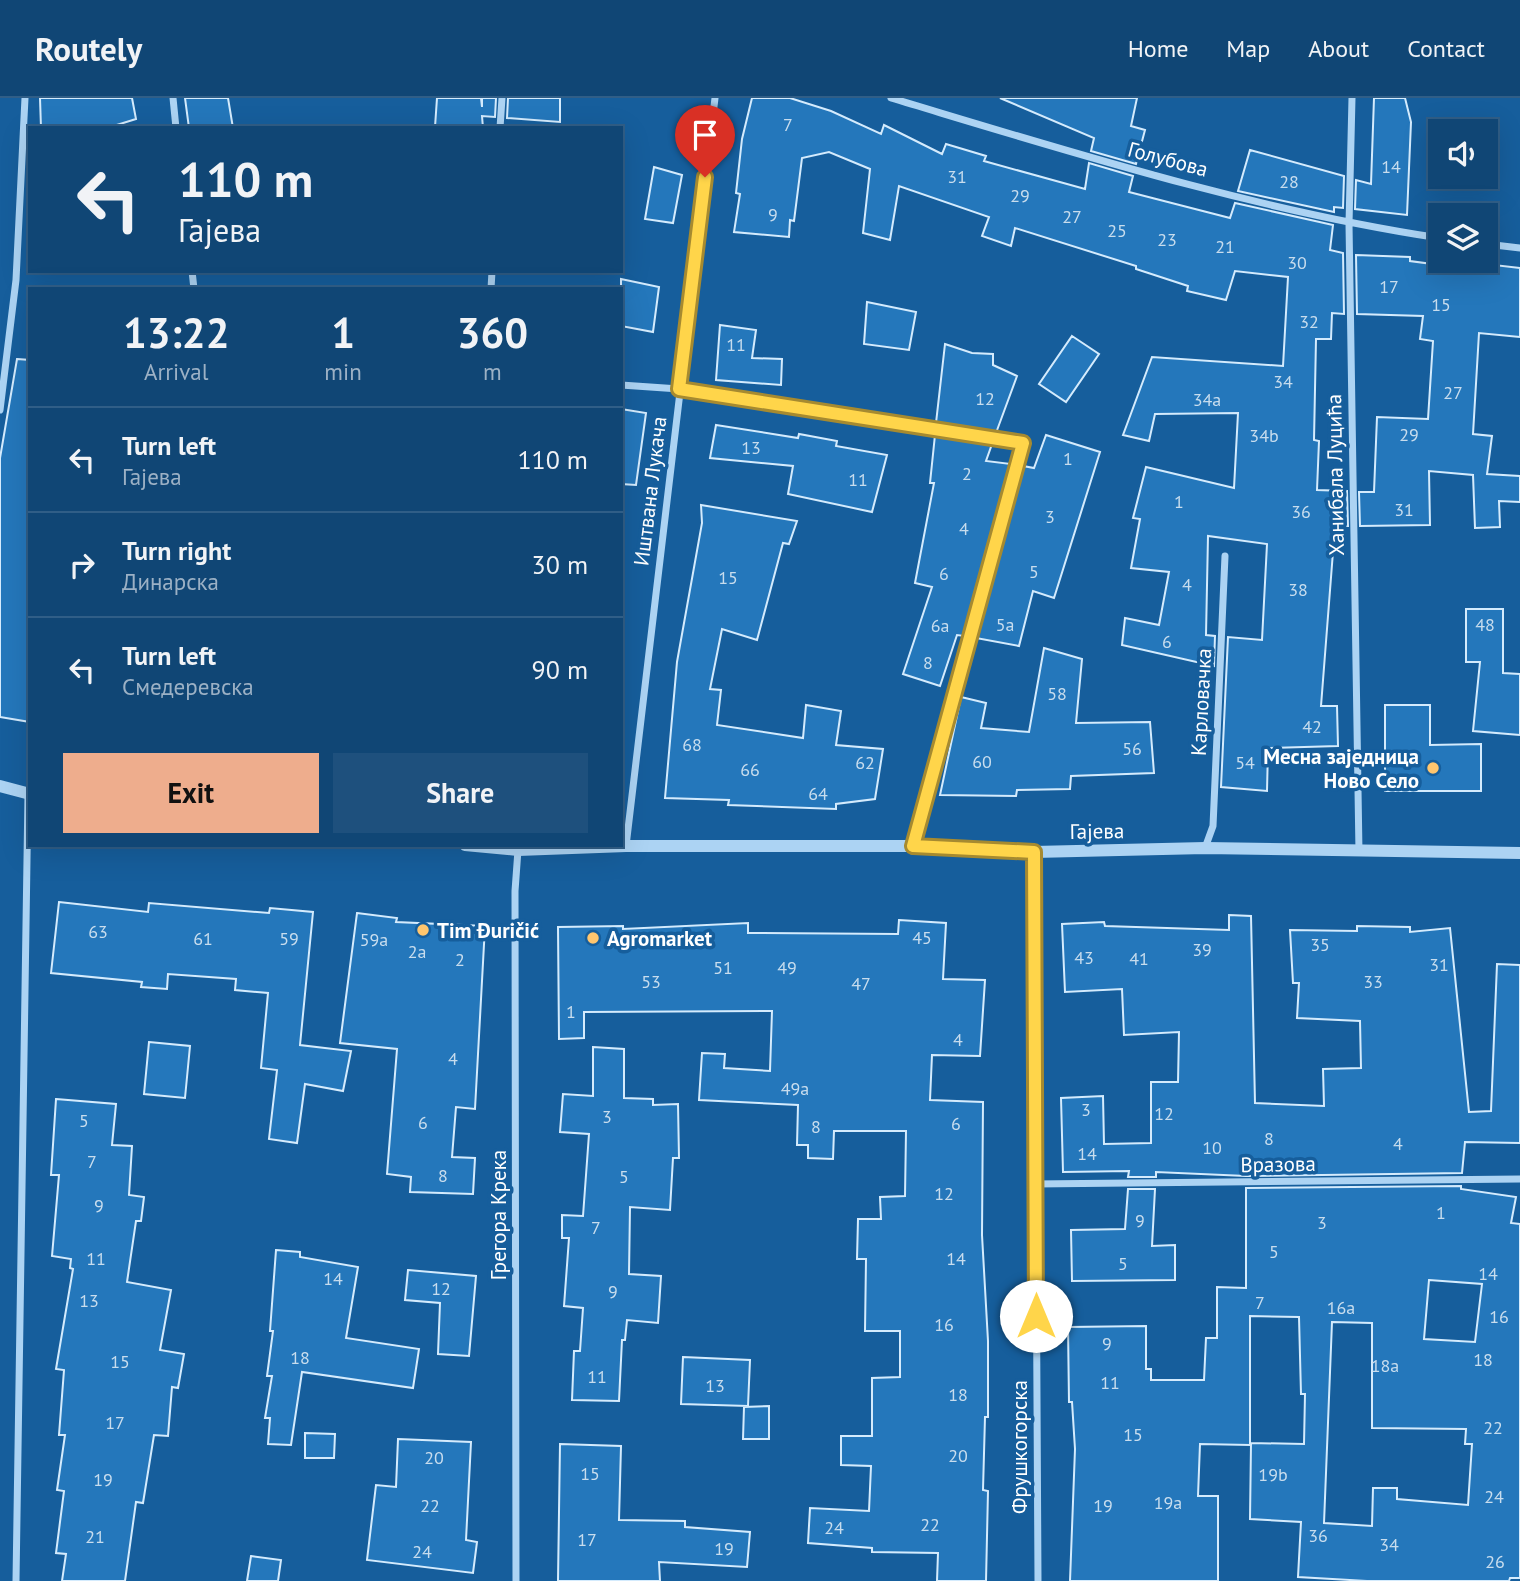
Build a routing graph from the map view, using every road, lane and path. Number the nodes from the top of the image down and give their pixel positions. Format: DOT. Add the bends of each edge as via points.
graph roads {
  1 [pos="25,98"];
  2 [pos="173,98"];
  3 [pos="502,98"];
  4 [pos="715,98"];
  5 [pos="891,98"];
  6 [pos="1352,98"];
  7 [pos="176,126"];
  8 [pos="500,126"];
  9 [pos="1349,224"];
  10 [pos="1428,236"];
  11 [pos="1498,245"];
  12 [pos="1520,248"];
  13 [pos="623,384"];
  14 [pos="679,389"];
  15 [pos="0,410"];
  16 [pos="1225,556"];
  17 [pos="0,786"];
  18 [pos="28,794"];
  19 [pos="623,846"];
  20 [pos="626,846"];
  21 [pos="913,846"];
  22 [pos="28,847"];
  23 [pos="492,847"];
  24 [pos="590,847"];
  25 [pos="1205,848"];
  26 [pos="518,849"];
  27 [pos="1034,852"];
  28 [pos="1359,852"];
  29 [pos="1520,853"];
  30 [pos="1520,1179"];
  31 [pos="1035,1184"];
  32 [pos="16,1581"];
  33 [pos="516,1581"];
  34 [pos="1038,1581"];
  1 -- 15 [label="street" via="16,280"];
  2 -- 7 [label="street"];
  3 -- 8 [label="street"];
  4 -- 14 [label="street, Иштвана Лукача"];
  5 -- 9 [label="street, Голубова" via="1045,144"];
  6 -- 9 [label="street, Ханибала Луцића"];
  9 -- 10 [label="street, Голубова"];
  9 -- 28 [label="street, Ханибала Луцића"];
  11 -- 12 [label="street"];
  13 -- 14 [label="street"];
  14 -- 20 [label="street, Иштвана Лукача"];
  14 -- 21 [label="street" via="1023,443"];
  16 -- 25 [label="street, Карловачка" via="1213,826"];
  17 -- 18 [label="street"];
  19 -- 20 [label="street, Гајева"];
  20 -- 21 [label="street, Гајева"];
  21 -- 27 [label="street, Гајева"];
  22 -- 32 [label="street"];
  23 -- 26 [label="street, Гајева"];
  24 -- 26 [label="street, Гајева"];
  25 -- 27 [label="street, Гајева"];
  25 -- 28 [label="street, Гајева"];
  26 -- 33 [label="street, Грегора Крека"];
  27 -- 31 [label="street, Фрушкогорска"];
  28 -- 29 [label="street, Гајева"];
  30 -- 31 [label="street, Вразова"];
  31 -- 34 [label="street, Фрушкогорска"];
}
